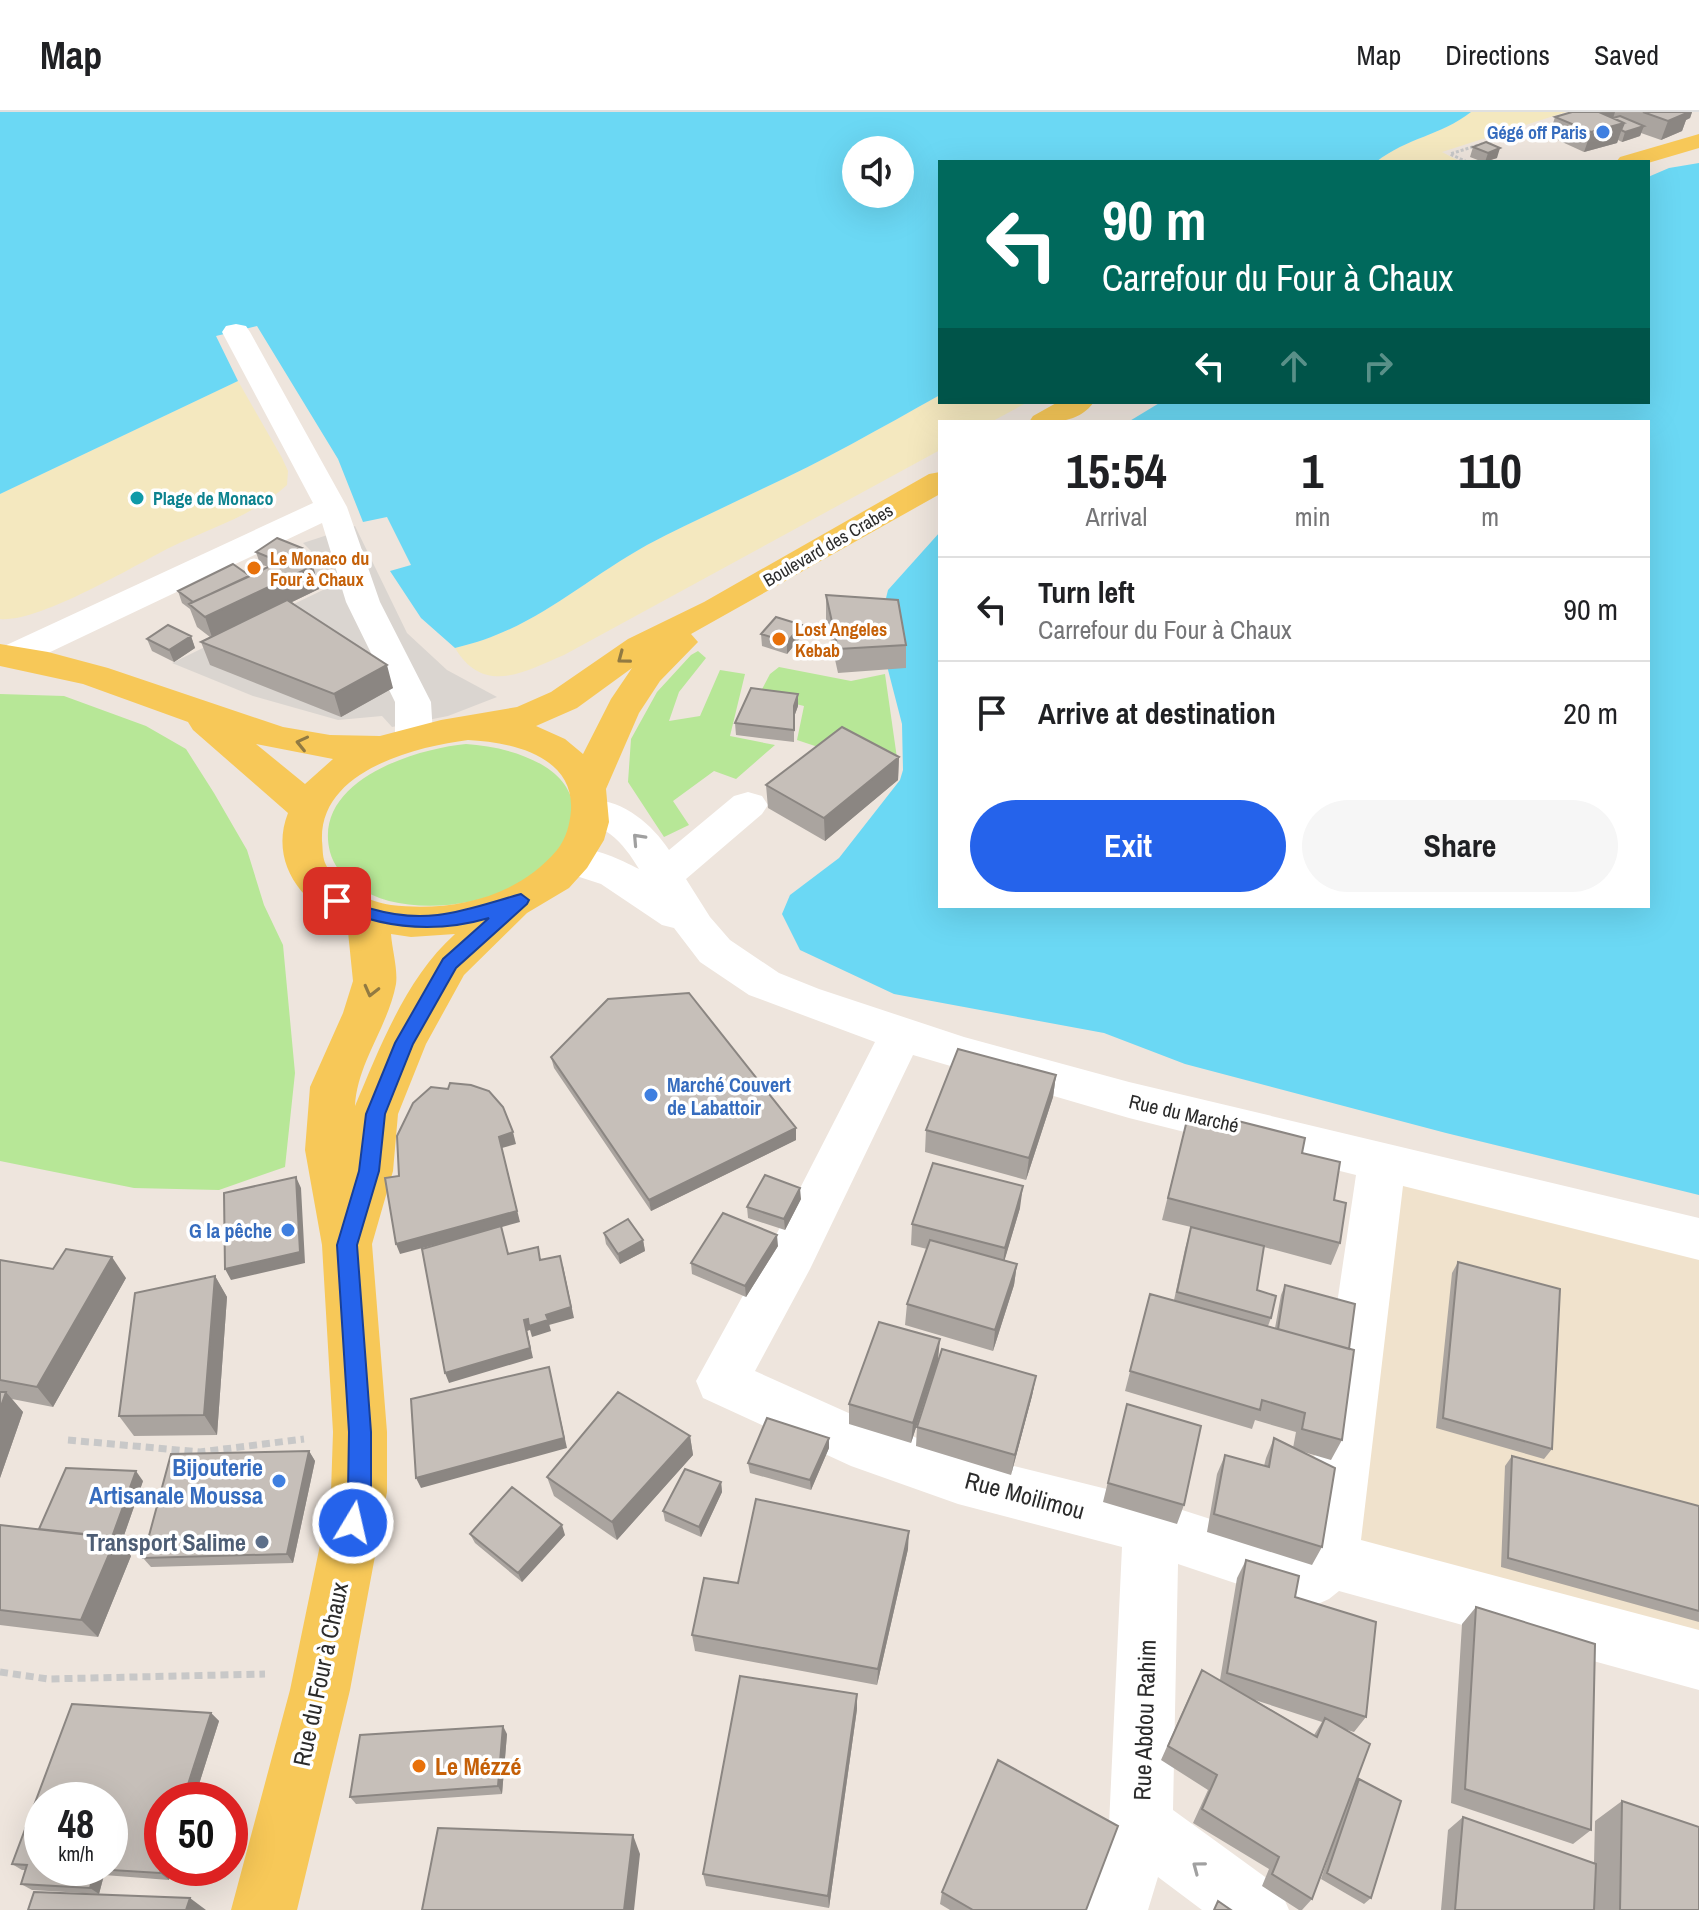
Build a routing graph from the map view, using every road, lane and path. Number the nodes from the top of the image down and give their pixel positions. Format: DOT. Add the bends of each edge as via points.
graph roads {
  1 [pos="1523,131"];
  2 [pos="1699,141"];
  3 [pos="1463,160"];
  4 [pos="1635,160"];
  5 [pos="236,332"];
  6 [pos="1076,404"];
  7 [pos="1048,420"];
  8 [pos="938,482"];
  9 [pos="331,507"];
  10 [pos="716,609"];
  11 [pos="6,655"];
  12 [pos="198,715"];
  13 [pos="468,728"];
  14 [pos="397,741"];
  15 [pos="590,799"];
  16 [pos="748,805"];
  17 [pos="308,811"];
  18 [pos="572,860"];
  19 [pos="664,876"];
  20 [pos="521,900"];
  21 [pos="367,914"];
  22 [pos="695,928"];
  23 [pos="901,1035"];
  24 [pos="1382,1160"];
  25 [pos="1699,1239"];
  26 [pos="347,1245"];
  27 [pos="360,1432"];
  28 [pos="68,1440"];
  29 [pos="1151,1527"];
  30 [pos="1330,1560"];
  31 [pos="1699,1660"];
  32 [pos="0,1672"];
  33 [pos="322,1674"];
  34 [pos="1141,1825"];
  35 [pos="264,1910"];
  36 [pos="1115,1910"];
  37 [pos="1256,1910"];
  1 -- 3 [label="path" via="1450,154"];
  2 -- 4 [label="main road"];
  5 -- 9 [label="street"];
  6 -- 7 [label="main road"];
  8 -- 10 [label="main road, Boulevard des Crabes"];
  9 -- 11 [label="street"];
  9 -- 14 [label="street" via="363,602 413,702"];
  10 -- 13 [label="main road, Boulevard des Crabes, one-way" via="640,646 551,706 527,717"];
  10 -- 15 [label="main road, Boulevard des Crabes" via="648,672 615,724"];
  11 -- 12 [label="main road" via="86,672"];
  14 -- 12 [label="main road, one-way" via="347,750 307,746"];
  12 -- 17 [label="main road"];
  13 -- 14 [label="main road"];
  13 -- 15 [label="main road" via="531,737 556,749 576,766"];
  14 -- 17 [label="main road" via="348,765 324,786"];
  15 -- 18 [label="main road" via="587,835"];
  19 -- 15 [label="street, Rue du Marché, one-way" via="644,843"];
  16 -- 19 [label="street"];
  17 -- 21 [label="main road" via="301,836 303,860 315,882 337,901"];
  18 -- 20 [label="main road"];
  18 -- 22 [label="street, Rue du Marché" via="626,877"];
  19 -- 22 [label="street, Rue du Marché"];
  20 -- 21 [label="main road" via="443,922 403,922"];
  20 -- 26 [label="main road, Rue du Four à Chaux" via="449,964 404,1043 375,1114 369,1171"];
  21 -- 26 [label="main road, Rue du Four à Chaux, one-way" via="375,981 333,1087 329,1150"];
  22 -- 23 [label="street, Rue du Marché" via="715,951 764,984"];
  23 -- 24 [label="street, Rue du Marché" via="1129,1100"];
  23 -- 29 [label="street, Rue Moilimou" via="722,1381 851,1441 958,1478"];
  24 -- 25 [label="street, Rue du Marché"];
  24 -- 30 [label="street"];
  26 -- 27 [label="main road, Rue du Four à Chaux"];
  27 -- 28 [label="path" via="200,1452"];
  27 -- 33 [label="main road, Rue du Four à Chaux" via="359,1492"];
  29 -- 30 [label="street, Rue Moilimou" via="1309,1579"];
  29 -- 34 [label="street, Rue Abdou Rahim"];
  30 -- 31 [label="street"];
  32 -- 33 [label="path" via="48,1679"];
  33 -- 35 [label="main road, Rue du Four à Chaux"];
  34 -- 36 [label="street, Rue Abdou Rahim"];
  37 -- 34 [label="street, one-way"];
}
